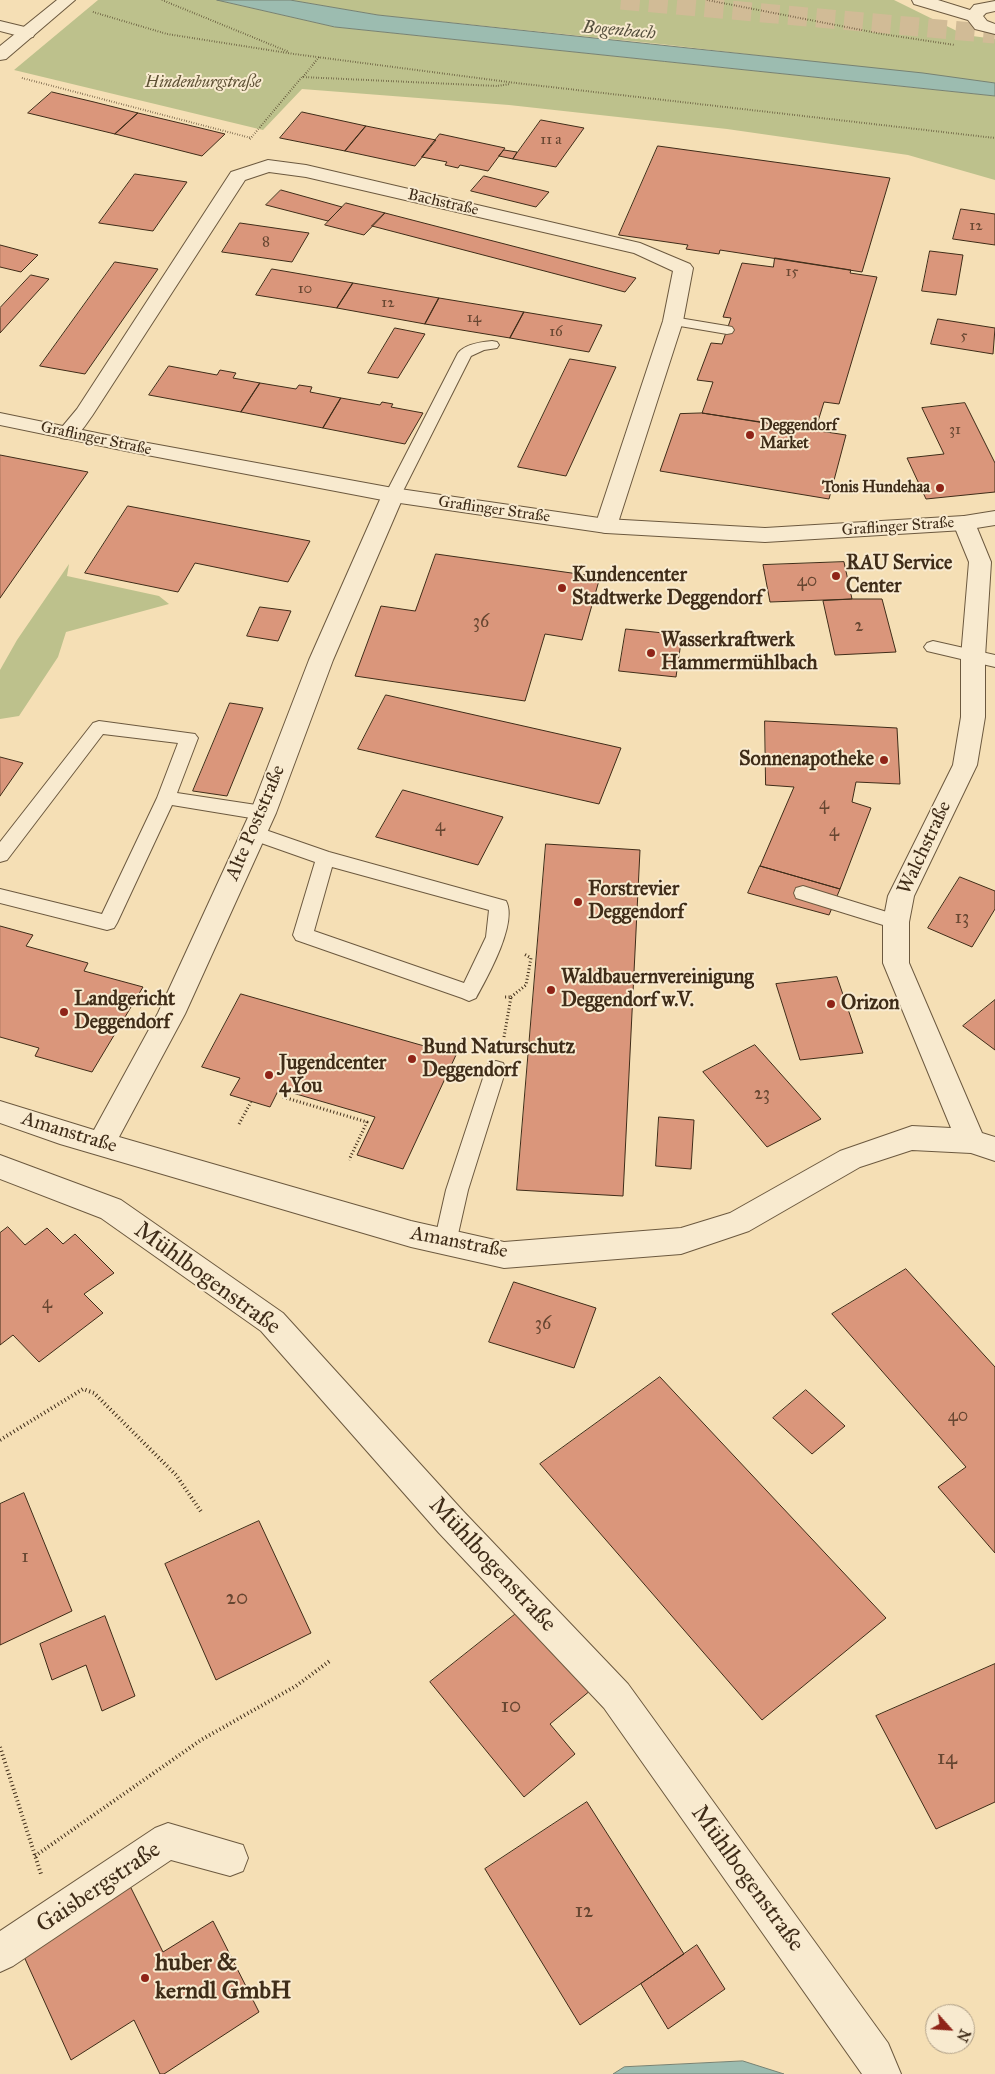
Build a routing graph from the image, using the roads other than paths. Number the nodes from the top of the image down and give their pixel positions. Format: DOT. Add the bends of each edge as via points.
graph roads {
  1 [pos="68,0"];
  2 [pos="920,0"];
  3 [pos="995,6"];
  4 [pos="974,16"];
  5 [pos="0,26"];
  6 [pos="995,30"];
  7 [pos="27,33"];
  8 [pos="0,55"];
  9 [pos="673,321"];
  10 [pos="727,330"];
  11 [pos="492,345"];
  12 [pos="0,419"];
  13 [pos="68,433"];
  14 [pos="393,495"];
  15 [pos="995,518"];
  16 [pos="964,523"];
  17 [pos="606,526"];
  18 [pos="933,647"];
  19 [pos="984,659"];
  20 [pos="166,798"];
  21 [pos="258,823"];
  22 [pos="0,855"];
  23 [pos="325,858"];
  24 [pos="803,893"];
  25 [pos="0,896"];
  26 [pos="896,922"];
  27 [pos="496,1069"];
  28 [pos="0,1112"];
  29 [pos="101,1144"];
  30 [pos="983,1145"];
  31 [pos="0,1167"];
  32 [pos="445,1243"];
  33 [pos="230,1858"];
  34 [pos="0,1953"];
  35 [pos="882,2074"];
  1 -- 7 [label="street"];
  2 -- 4 [label="street"];
  3 -- 4 [label="street" via="980,9"];
  4 -- 6 [label="street" via="981,25"];
  5 -- 7 [label="street"];
  7 -- 8 [label="street"];
  9 -- 10 [label="lane"];
  9 -- 13 [label="street, Bachstraße" via="683,268 640,249 306,171 268,166 238,176 85,412"];
  9 -- 17 [label="street, Bachstraße"];
  11 -- 14 [label="lane" via="465,353"];
  12 -- 13 [label="street, Graflinger Straße"];
  13 -- 14 [label="street, Graflinger Straße"];
  14 -- 17 [label="street, Graflinger Straße"];
  14 -- 21 [label="street, Alte Poststraße" via="321,660"];
  15 -- 16 [label="street, Graflinger Straße"];
  16 -- 17 [label="street, Graflinger Straße" via="765,535"];
  16 -- 19 [label="street, Walchstraße" via="980,562"];
  18 -- 19 [label="lane"];
  19 -- 26 [label="street, Walchstraße" via="965,765 901,896"];
  20 -- 21 [label="lane"];
  20 -- 22 [label="lane" via="189,738 100,727"];
  20 -- 25 [label="lane" via="107,922"];
  21 -- 23 [label="lane"];
  21 -- 29 [label="street, Alte Poststraße" via="171,1014"];
  23 -- 23 [label="lane" via="499,906 496,937 470,993 303,935"];
  24 -- 26 [label="lane"];
  26 -- 30 [label="street, Walchstraße" via="896,963"];
  27 -- 32 [label="lane" via="457,1190"];
  28 -- 29 [label="street, Amanstraße"];
  29 -- 32 [label="street, Amanstraße"];
  30 -- 32 [label="street, Amanstraße" via="912,1138 850,1159 739,1222 681,1241 504,1255"];
  31 -- 35 [label="street, Mühlbogenstraße" via="111,1209 272,1322 451,1522 616,1696 874,2057"];
  33 -- 34 [label="street, Gaisbergstraße" via="168,1841"];
}
